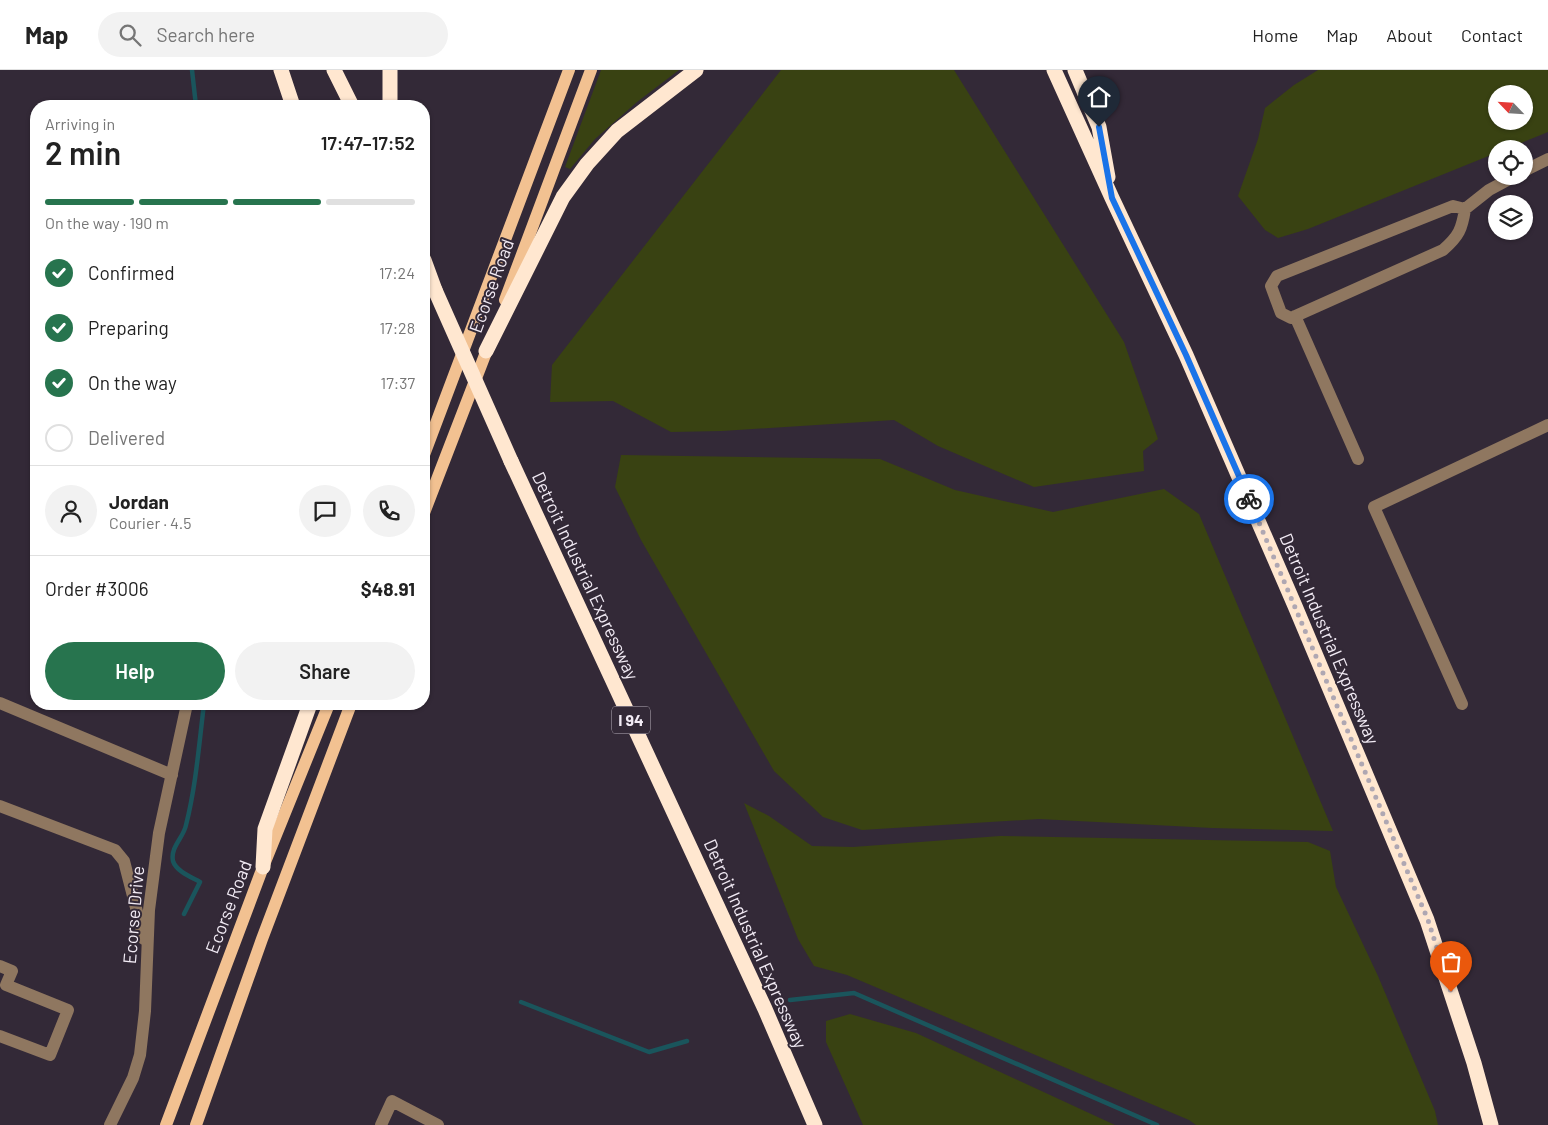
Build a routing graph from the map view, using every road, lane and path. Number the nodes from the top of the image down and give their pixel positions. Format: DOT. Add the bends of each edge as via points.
graph roads {
  1 [pos="281,70"];
  2 [pos="334,70"];
  3 [pos="390,70"];
  4 [pos="569,70"];
  5 [pos="591,70"];
  6 [pos="696,70"];
  7 [pos="1054,70"];
  8 [pos="1076,70"];
  9 [pos="291,100"];
  10 [pos="349,100"];
  11 [pos="390,100"];
  12 [pos="1548,159"];
  13 [pos="1533,167"];
  14 [pos="1498,185"];
  15 [pos="1112,198"];
  16 [pos="1465,209"];
  17 [pos="430,276"];
  18 [pos="1295,316"];
  19 [pos="486,351"];
  20 [pos="1548,425"];
  21 [pos="430,439"];
  22 [pos="1358,459"];
  23 [pos="430,497"];
  24 [pos="0,703"];
  25 [pos="1462,704"];
  26 [pos="187,710"];
  27 [pos="308,710"];
  28 [pos="327,710"];
  29 [pos="349,710"];
  30 [pos="172,776"];
  31 [pos="0,806"];
  32 [pos="263,867"];
  33 [pos="147,951"];
  34 [pos="0,966"];
  35 [pos="0,1036"];
  36 [pos="110,1125"];
  37 [pos="166,1125"];
  38 [pos="196,1125"];
  39 [pos="381,1125"];
  40 [pos="438,1125"];
  41 [pos="815,1125"];
  42 [pos="1491,1125"];
  1 -- 9 [label="highway"];
  2 -- 10 [label="highway"];
  3 -- 11 [label="highway"];
  4 -- 21 [label="main road, Ecorse Road"];
  5 -- 19 [label="main road, Ecorse Road"];
  6 -- 19 [label="highway" via="617,131 562,197"];
  7 -- 15 [label="highway, Detroit Industrial Expressway"];
  8 -- 15 [label="highway" via="1099,127"];
  12 -- 13 [label="lane"];
  14 -- 16 [label="lane"];
  15 -- 42 [label="highway, Detroit Industrial Expressway" via="1186,355 1428,920"];
  16 -- 18 [label="lane" via="1462,228 1443,250"];
  16 -- 18 [label="lane" via="1453,206 1277,276 1271,286 1281,313 1290,318"];
  17 -- 41 [label="highway, Detroit Industrial Expressway / I 94, bridge" via="511,461 765,1009"];
  18 -- 22 [label="lane"];
  19 -- 23 [label="main road, Ecorse Road"];
  20 -- 25 [label="lane" via="1374,508"];
  24 -- 30 [label="lane"];
  26 -- 30 [label="lane, Ecorse Drive"];
  27 -- 32 [label="highway" via="265,830"];
  28 -- 32 [label="main road, Ecorse Road"];
  29 -- 38 [label="main road"];
  30 -- 33 [label="lane, Ecorse Drive" via="158,842"];
  31 -- 33 [label="lane" via="115,850 124,861"];
  32 -- 37 [label="main road, Ecorse Road"];
  33 -- 36 [label="lane, Ecorse Drive" via="140,1055 134,1078"];
  34 -- 35 [label="lane" via="12,971 6,985 68,1010 50,1055"];
  39 -- 40 [label="lane" via="392,1101"];
}
